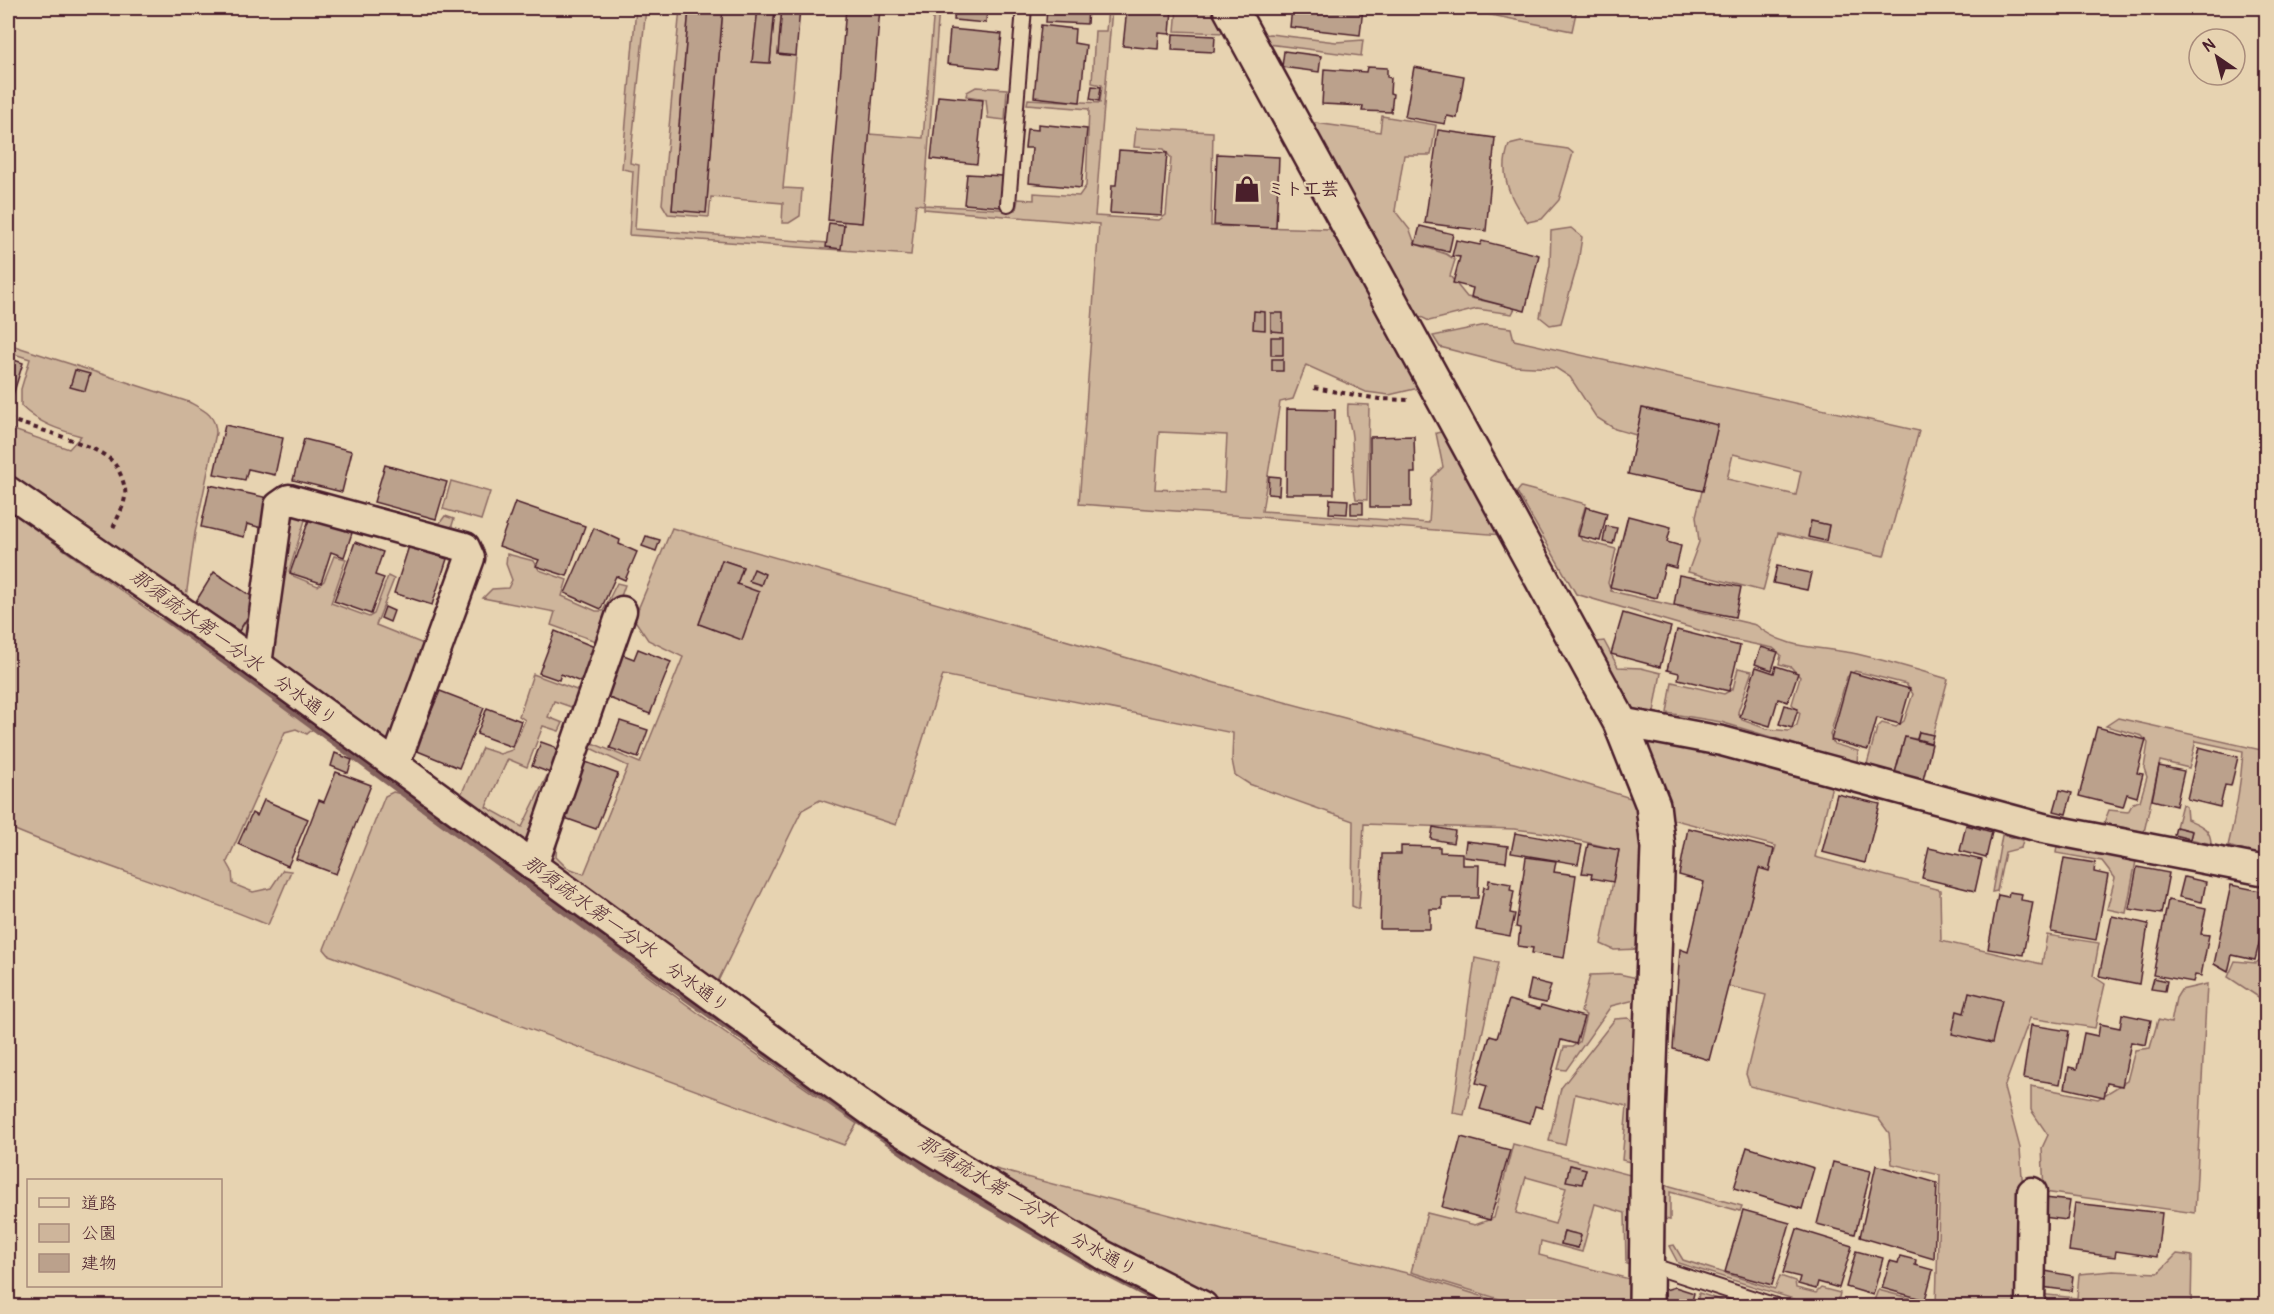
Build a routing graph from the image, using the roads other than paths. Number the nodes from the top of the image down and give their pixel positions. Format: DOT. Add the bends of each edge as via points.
graph roads {
  1 [pos="1024,8"];
  2 [pos="1230,8"];
  3 [pos="1008,204"];
  4 [pos="8,491"];
  5 [pos="622,611"];
  6 [pos="257,664"];
  7 [pos="1620,722"];
  8 [pos="395,765"];
  9 [pos="533,866"];
  10 [pos="2266,871"];
  11 [pos="2032,1192"];
  12 [pos="1645,1263"];
  13 [pos="1203,1306"];
  14 [pos="1646,1306"];
  15 [pos="1776,1306"];
  16 [pos="2030,1306"];
  1 -- 3 [label="lane"];
  2 -- 7 [label="street"];
  4 -- 6 [label="street, 分水通り"];
  5 -- 9 [label="street"];
  6 -- 8 [label="street, 分水通り"];
  6 -- 8 [label="street" via="279,506 289,499 465,547 470,558"];
  7 -- 10 [label="street" via="1722,741 2043,828"];
  7 -- 12 [label="street" via="1653,805 1658,848"];
  8 -- 9 [label="street, 分水通り"];
  9 -- 13 [label="street, 分水通り" via="881,1119 1103,1255"];
  11 -- 16 [label="street"];
  12 -- 14 [label="street"];
  12 -- 15 [label="lane"];
}
